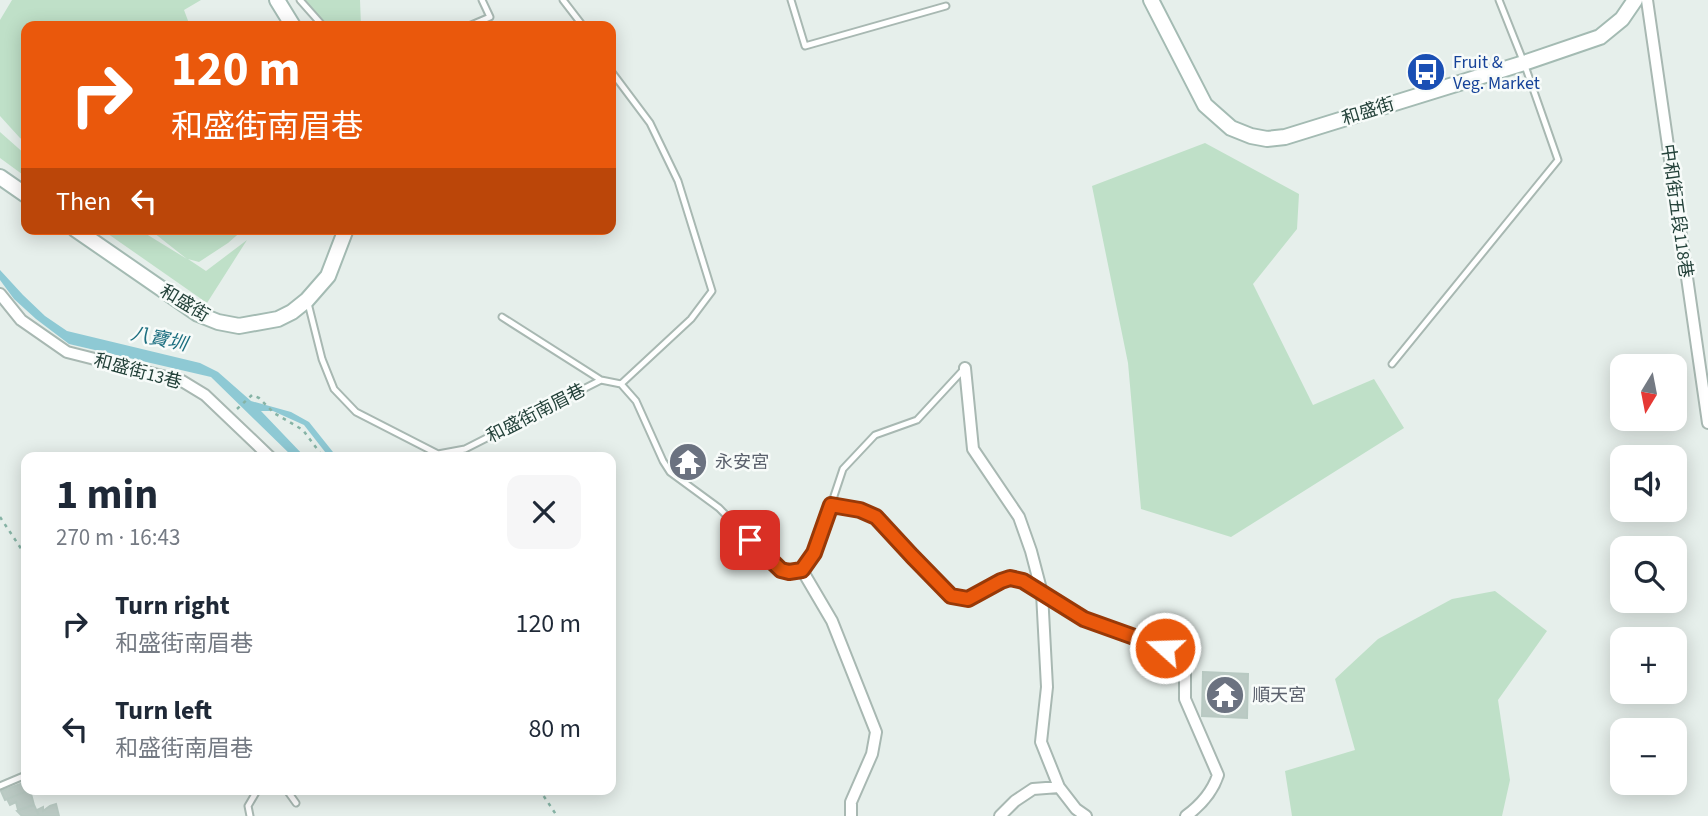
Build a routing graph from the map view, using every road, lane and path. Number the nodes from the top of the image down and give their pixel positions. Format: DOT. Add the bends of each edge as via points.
graph roads {
  1 [pos="276,0"];
  2 [pos="299,0"];
  3 [pos="482,0"];
  4 [pos="563,0"];
  5 [pos="790,0"];
  6 [pos="1152,0"];
  7 [pos="1499,0"];
  8 [pos="1635,0"];
  9 [pos="1647,0"];
  10 [pos="946,6"];
  11 [pos="290,21"];
  12 [pos="318,21"];
  13 [pos="481,21"];
  14 [pos="579,21"];
  15 [pos="1524,63"];
  16 [pos="616,78"];
  17 [pos="0,177"];
  18 [pos="21,192"];
  19 [pos="84,235"];
  20 [pos="344,235"];
  21 [pos="0,294"];
  22 [pos="307,300"];
  23 [pos="502,317"];
  24 [pos="1392,364"];
  25 [pos="965,368"];
  26 [pos="601,380"];
  27 [pos="621,384"];
  28 [pos="237,409"];
  29 [pos="1708,423"];
  30 [pos="265,452"];
  31 [pos="319,452"];
  32 [pos="434,452"];
  33 [pos="448,452"];
  34 [pos="831,505"];
  35 [pos="0,517"];
  36 [pos="21,548"];
  37 [pos="802,570"];
  38 [pos="1042,593"];
  39 [pos="1185,670"];
  40 [pos="21,777"];
  41 [pos="0,786"];
  42 [pos="1059,787"];
  43 [pos="254,795"];
  44 [pos="290,795"];
  45 [pos="543,795"];
  46 [pos="296,803"];
  47 [pos="250,816"];
  48 [pos="558,816"];
  49 [pos="851,816"];
  50 [pos="1000,816"];
  51 [pos="1086,816"];
  52 [pos="1186,816"];
  1 -- 11 [label="main road"];
  2 -- 12 [label="lane"];
  3 -- 13 [label="lane" via="490,17"];
  4 -- 14 [label="lane"];
  5 -- 10 [label="lane" via="805,46"];
  6 -- 15 [label="main road, 和盛街" via="1205,105 1231,128 1267,139"];
  7 -- 15 [label="lane"];
  8 -- 15 [label="main road, 和盛街" via="1622,19 1600,37"];
  9 -- 29 [label="street, 中和街五段118巷"];
  15 -- 24 [label="lane" via="1558,160"];
  16 -- 27 [label="lane" via="650,123 678,181 712,291 691,319"];
  17 -- 18 [label="main road"];
  19 -- 22 [label="main road, 和盛街" via="198,314 218,322 239,326 278,319"];
  20 -- 22 [label="main road, 和盛街" via="328,276"];
  21 -- 30 [label="street, 和盛街13巷" via="22,320 67,352 194,388"];
  22 -- 32 [label="lane, 和盛街南眉巷" via="334,389 356,412"];
  23 -- 26 [label="lane, 和盛街南眉巷"];
  25 -- 34 [label="lane" via="917,420 875,435 843,469"];
  25 -- 38 [label="street" via="973,449 1019,517"];
  26 -- 27 [label="lane, 和盛街南眉巷"];
  26 -- 33 [label="lane, 和盛街南眉巷" via="464,449"];
  27 -- 37 [label="lane" via="636,401 670,472 719,508 781,570"];
  28 -- 31 [label="path" via="252,395 259,398 303,430"];
  34 -- 37 [label="lane" via="814,553"];
  34 -- 38 [label="lane" via="876,517 951,596 968,599 1010,578"];
  35 -- 36 [label="path"];
  37 -- 49 [label="street" via="832,621 876,732 872,754 851,802"];
  38 -- 39 [label="lane" via="1084,619 1171,651"];
  38 -- 42 [label="street" via="1046,687 1041,742"];
  39 -- 52 [label="street" via="1185,699 1218,775 1199,807"];
  40 -- 41 [label="lane"];
  42 -- 50 [label="street" via="1033,789"];
  42 -- 51 [label="street"];
  43 -- 47 [label="lane" via="248,806"];
  44 -- 46 [label="lane"];
  45 -- 48 [label="path"];
}
